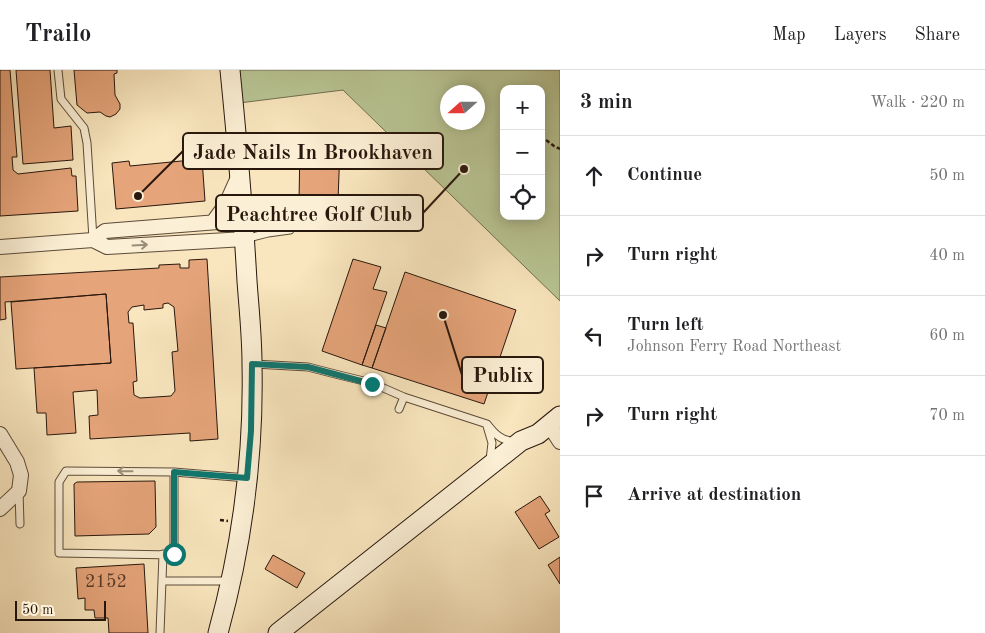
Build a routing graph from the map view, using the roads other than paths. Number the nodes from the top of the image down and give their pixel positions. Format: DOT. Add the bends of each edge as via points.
graph roads {
  1 [pos="58,70"];
  2 [pos="230,70"];
  3 [pos="240,172"];
  4 [pos="244,220"];
  5 [pos="213,222"];
  6 [pos="290,230"];
  7 [pos="245,239"];
  8 [pos="93,240"];
  9 [pos="0,247"];
  10 [pos="252,364"];
  11 [pos="404,396"];
  12 [pos="399,409"];
  13 [pos="487,424"];
  14 [pos="542,429"];
  15 [pos="0,434"];
  16 [pos="560,442"];
  17 [pos="489,466"];
  18 [pos="174,472"];
  19 [pos="247,478"];
  20 [pos="19,491"];
  21 [pos="0,509"];
  22 [pos="20,524"];
  23 [pos="163,554"];
  24 [pos="162,581"];
  25 [pos="230,581"];
  26 [pos="160,633"];
  27 [pos="218,633"];
  28 [pos="278,633"];
  29 [pos="294,633"];
  1 -- 8 [label="lane" via="61,99 84,128"];
  2 -- 3 [label="main road"];
  3 -- 4 [label="main road"];
  3 -- 5 [label="street" via="226,204"];
  4 -- 5 [label="street"];
  4 -- 7 [label="main road"];
  5 -- 8 [label="street" via="105,231"];
  6 -- 7 [label="lane"];
  8 -- 7 [label="street, one-way" via="107,247"];
  7 -- 10 [label="main road"];
  8 -- 9 [label="street"];
  10 -- 11 [label="lane" via="308,367"];
  10 -- 19 [label="main road"];
  11 -- 12 [label="lane"];
  11 -- 13 [label="lane"];
  13 -- 14 [label="lane" via="506,441"];
  13 -- 17 [label="lane" via="492,443"];
  14 -- 16 [label="street"];
  14 -- 17 [label="main road"];
  14 -- 29 [label="main road" via="529,451 407,542"];
  15 -- 20 [label="street" via="17,462 21,475"];
  17 -- 28 [label="main road"];
  18 -- 19 [label="lane"];
  18 -- 23 [label="lane" via="174,554"];
  18 -- 23 [label="lane, one-way" via="66,471 60,482 59,553"];
  19 -- 25 [label="main road"];
  20 -- 21 [label="street"];
  20 -- 22 [label="lane"];
  23 -- 24 [label="lane"];
  24 -- 25 [label="lane"];
  24 -- 26 [label="lane"];
  25 -- 27 [label="main road"];
}
